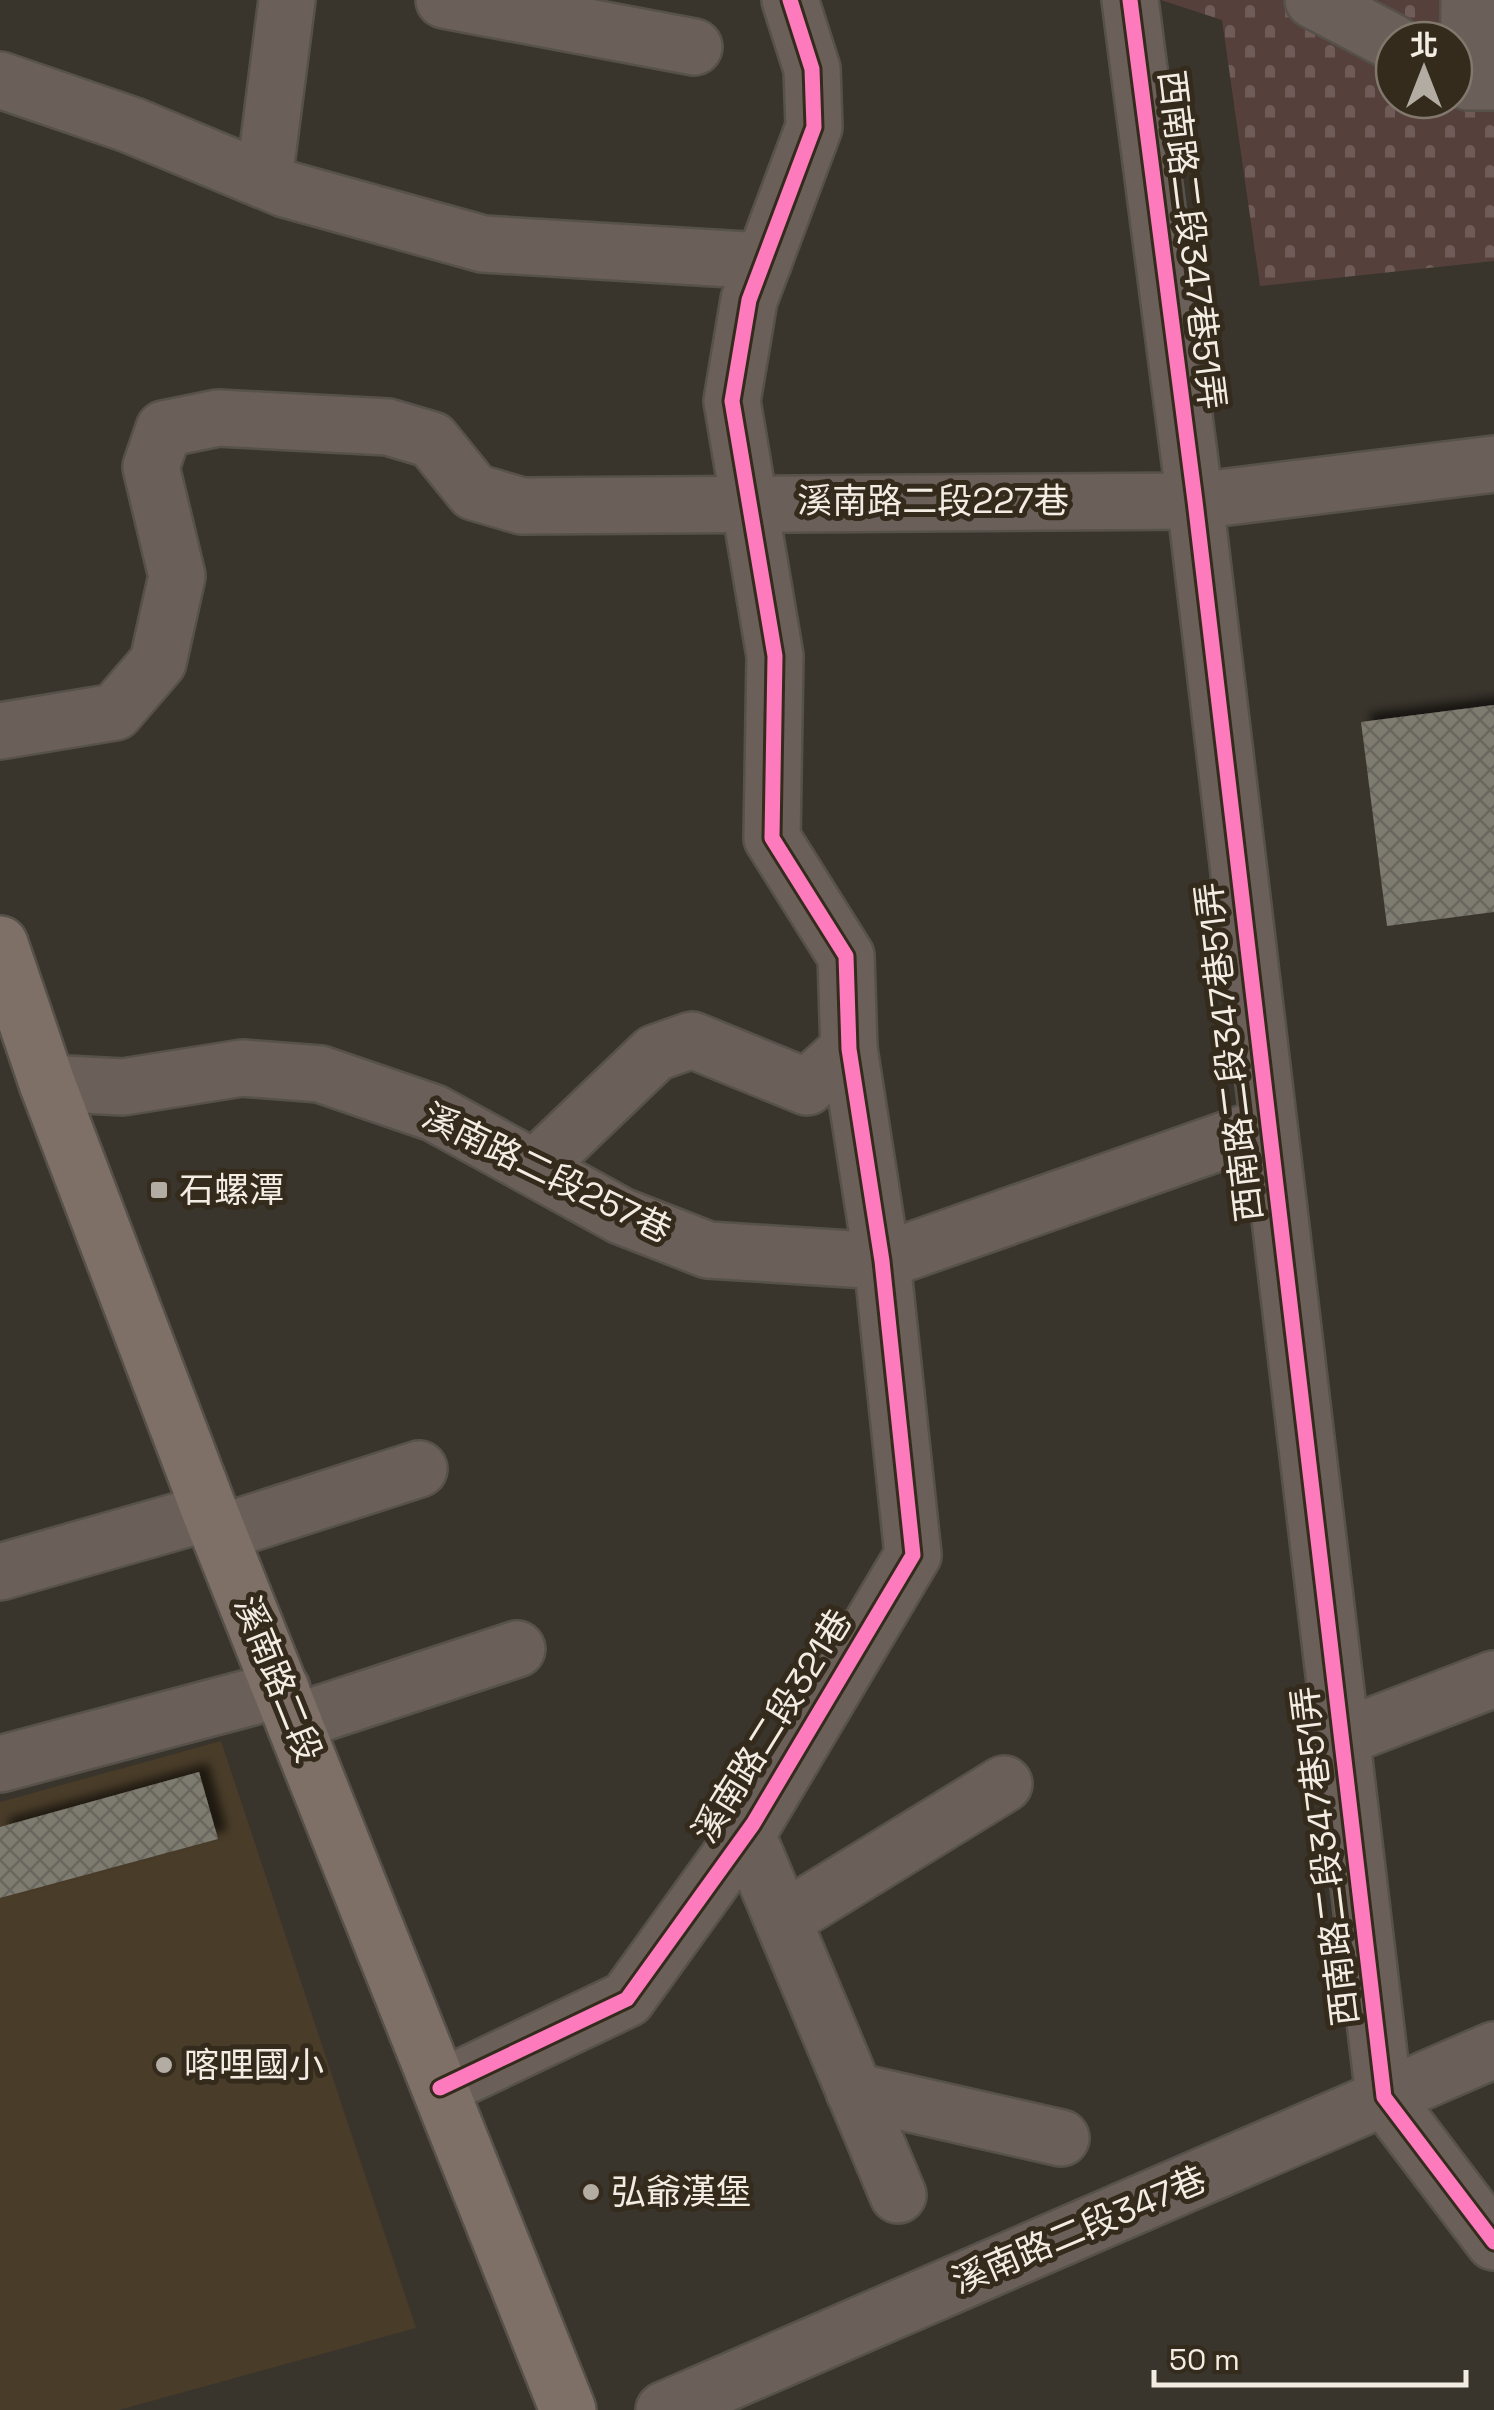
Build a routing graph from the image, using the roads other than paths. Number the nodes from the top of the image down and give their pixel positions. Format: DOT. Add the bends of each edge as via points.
graph roads {
  1 [pos="287,0"];
  2 [pos="444,0"];
  3 [pos="790,0"];
  4 [pos="1130,0"];
  5 [pos="1313,0"];
  6 [pos="1374,32"];
  7 [pos="694,47"];
  8 [pos="0,80"];
  9 [pos="264,180"];
  10 [pos="764,261"];
  11 [pos="1494,464"];
  12 [pos="1195,500"];
  13 [pos="750,501"];
  14 [pos="0,731"];
  15 [pos="0,944"];
  16 [pos="848,1049"];
  17 [pos="47,1083"];
  18 [pos="1268,1125"];
  19 [pos="536,1167"];
  20 [pos="882,1261"];
  21 [pos="419,1469"];
  22 [pos="215,1522"];
  23 [pos="0,1572"];
  24 [pos="516,1649"];
  25 [pos="1494,1679"];
  26 [pos="288,1706"];
  27 [pos="1341,1738"];
  28 [pos="0,1764"];
  29 [pos="1004,1784"];
  30 [pos="745,1830"];
  31 [pos="783,1920"];
  32 [pos="1494,2050"];
  33 [pos="440,2088"];
  34 [pos="854,2091"];
  35 [pos="1384,2097"];
  36 [pos="1061,2138"];
  37 [pos="898,2196"];
  38 [pos="1494,2242"];
  39 [pos="568,2410"];
  40 [pos="664,2410"];
  1 -- 9 [label="street"];
  2 -- 7 [label="street"];
  3 -- 10 [label="street, 溪南路二段321巷" via="812,69 814,127"];
  4 -- 12 [label="street, 西南路二段347巷51弄"];
  5 -- 6 [label="street"];
  8 -- 9 [label="street"];
  9 -- 10 [label="street" via="483,244"];
  10 -- 13 [label="street, 溪南路二段321巷" via="732,401"];
  11 -- 12 [label="street, 溪南路二段227巷"];
  12 -- 13 [label="street, 溪南路二段227巷"];
  12 -- 18 [label="street, 西南路二段347巷51弄"];
  13 -- 14 [label="street, 溪南路二段227巷" via="522,506 474,492 432,440 388,426 218,418 164,428 151,467 177,576 158,662 115,712"];
  13 -- 16 [label="street, 溪南路二段321巷" via="775,656 772,838 846,956"];
  15 -- 17 [label="main road, 溪南路二段"];
  16 -- 19 [label="street" via="806,1087 692,1040 655,1054"];
  16 -- 20 [label="street, 溪南路二段321巷"];
  17 -- 19 [label="street, 溪南路二段257巷" via="123,1087 242,1068 320,1074 434,1113"];
  17 -- 22 [label="main road, 溪南路二段"];
  18 -- 20 [label="street, 溪南路二段257巷"];
  18 -- 27 [label="street, 西南路二段347巷51弄"];
  19 -- 20 [label="street, 溪南路二段257巷" via="621,1216 708,1250"];
  20 -- 30 [label="street, 溪南路二段321巷" via="913,1555"];
  21 -- 22 [label="street"];
  22 -- 23 [label="street"];
  22 -- 26 [label="main road, 溪南路二段"];
  24 -- 26 [label="street"];
  25 -- 27 [label="street"];
  26 -- 28 [label="street"];
  26 -- 33 [label="main road, 溪南路二段"];
  27 -- 35 [label="street, 西南路二段347巷51弄"];
  29 -- 31 [label="street"];
  30 -- 31 [label="street"];
  30 -- 33 [label="street, 溪南路二段321巷" via="627,1999"];
  31 -- 34 [label="street"];
  32 -- 35 [label="street, 溪南路二段347巷"];
  33 -- 39 [label="main road, 溪南路二段"];
  34 -- 36 [label="street"];
  34 -- 37 [label="street"];
  35 -- 38 [label="street"];
  35 -- 40 [label="street, 溪南路二段347巷"];
}
